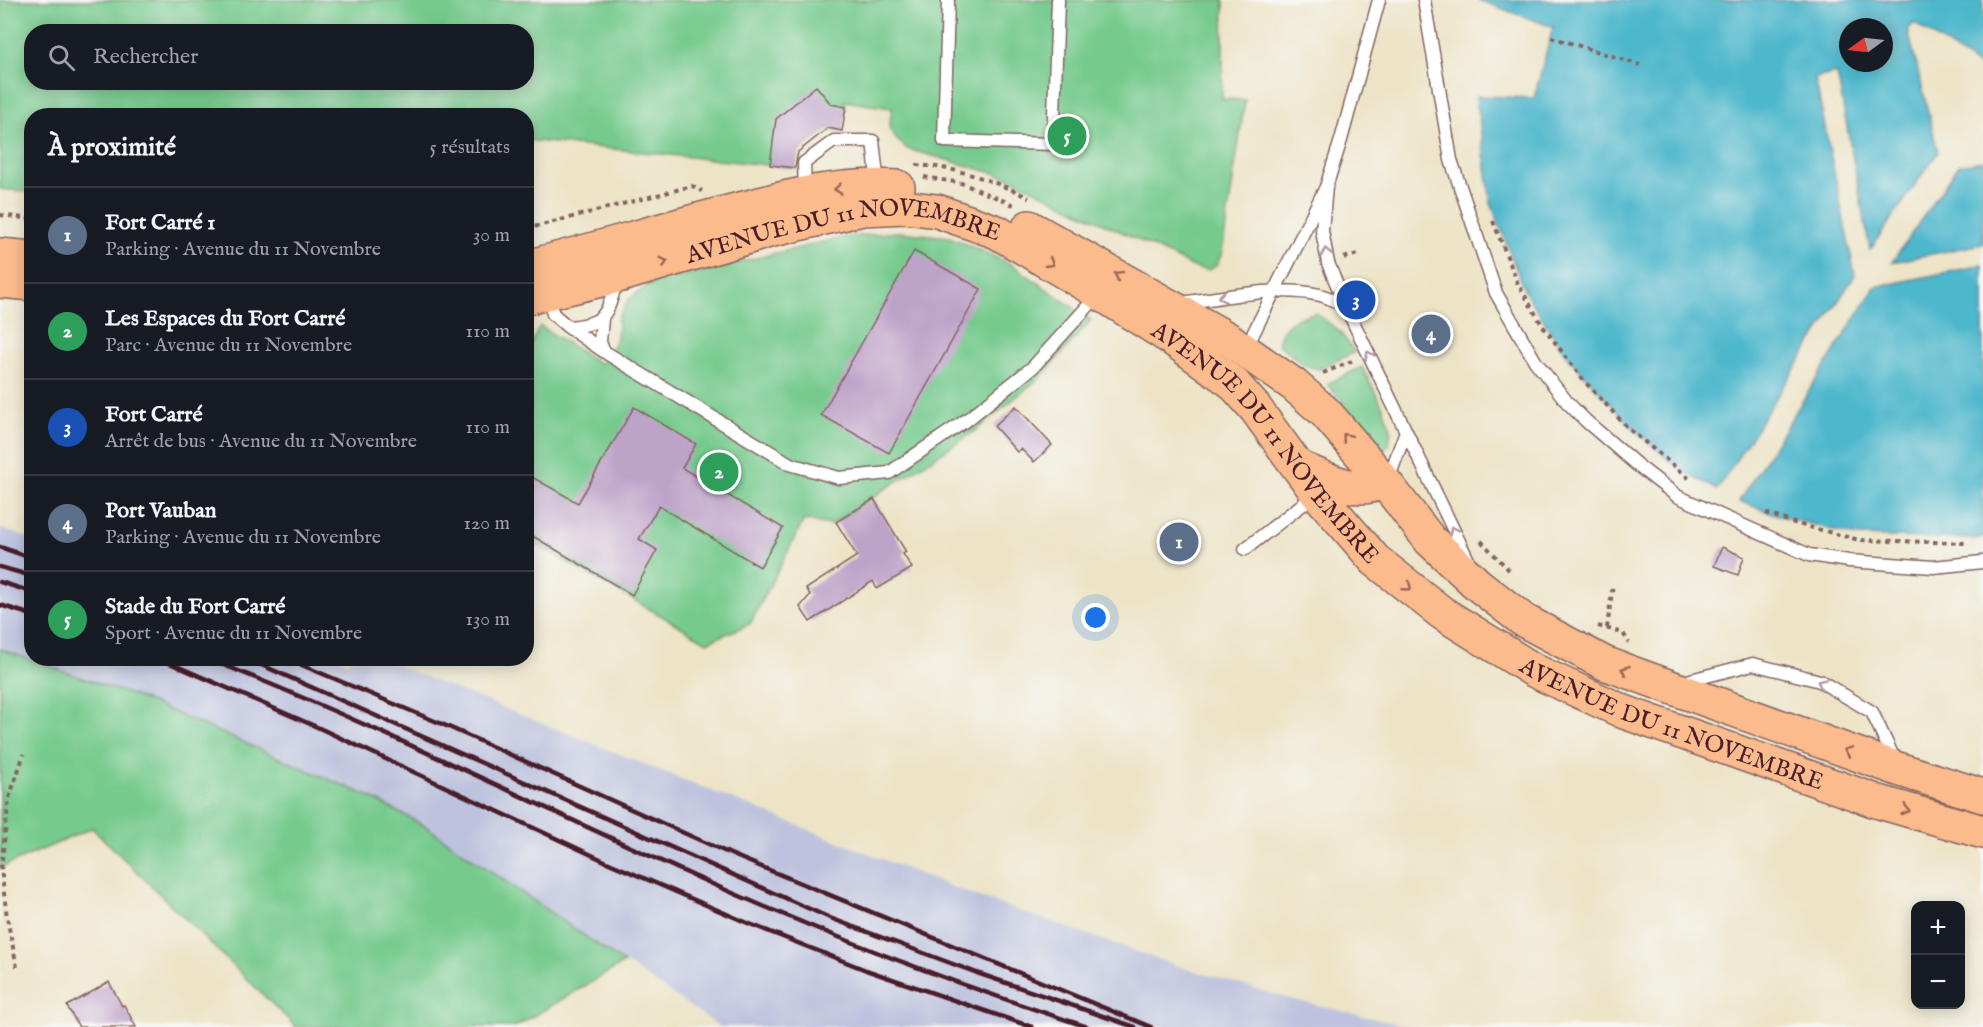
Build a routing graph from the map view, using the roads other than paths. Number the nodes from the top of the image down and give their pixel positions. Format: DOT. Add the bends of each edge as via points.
graph roads {
  1 [pos="948,0"];
  2 [pos="1058,0"];
  3 [pos="1379,0"];
  4 [pos="1424,2"];
  5 [pos="878,186"];
  6 [pos="1326,187"];
  7 [pos="805,194"];
  8 [pos="665,229"];
  9 [pos="0,255"];
  10 [pos="24,258"];
  11 [pos="24,260"];
  12 [pos="0,262"];
  13 [pos="534,265"];
  14 [pos="618,276"];
  15 [pos="0,281"];
  16 [pos="24,283"];
  17 [pos="1275,292"];
  18 [pos="1100,293"];
  19 [pos="537,296"];
  20 [pos="1169,304"];
  21 [pos="1346,307"];
  22 [pos="602,319"];
  23 [pos="568,327"];
  24 [pos="603,350"];
  25 [pos="1250,352"];
  26 [pos="1406,431"];
  27 [pos="1289,455"];
  28 [pos="1384,481"];
  29 [pos="1317,493"];
  30 [pos="1245,549"];
  31 [pos="1983,562"];
  32 [pos="1478,584"];
  33 [pos="1669,686"];
  34 [pos="1898,769"];
  35 [pos="1983,796"];
  36 [pos="1983,832"];
  1 -- 2 [label="lane" via="944,141 1053,144"];
  3 -- 6 [label="lane"];
  4 -- 31 [label="lane" via="1451,160 1470,221 1496,293 1535,361 1567,402 1677,496 1809,555 1933,567"];
  5 -- 7 [label="main road, AVENUE DU 11 NOVEMBRE, one-way"];
  5 -- 7 [label="lane" via="873,141 834,141 804,163"];
  20 -- 5 [label="main road, AVENUE DU 11 NOVEMBRE, one-way" via="989,206 944,192"];
  6 -- 17 [label="lane"];
  21 -- 6 [label="lane, one-way" via="1328,263 1322,231"];
  7 -- 8 [label="main road, AVENUE DU 11 NOVEMBRE"];
  8 -- 13 [label="main road, AVENUE DU 11 NOVEMBRE"];
  8 -- 19 [label="main road" via="641,247 571,267 552,277"];
  9 -- 10 [label="main road"];
  11 -- 12 [label="main road"];
  14 -- 18 [label="main road, AVENUE DU 11 NOVEMBRE, one-way" via="769,231 863,209 905,207 937,212 997,232"];
  14 -- 19 [label="main road, AVENUE DU 11 NOVEMBRE"];
  14 -- 22 [label="lane"];
  15 -- 16 [label="main road"];
  17 -- 20 [label="lane, one-way"];
  17 -- 21 [label="lane" via="1322,295"];
  17 -- 25 [label="lane" via="1251,338"];
  18 -- 24 [label="lane" via="1033,367 968,419 889,473 839,478 790,464"];
  18 -- 27 [label="main road, AVENUE DU 11 NOVEMBRE" via="1233,383"];
  19 -- 23 [label="lane"];
  20 -- 25 [label="main road, AVENUE DU 11 NOVEMBRE"];
  26 -- 21 [label="lane, one-way"];
  22 -- 23 [label="lane" via="587,326"];
  22 -- 24 [label="lane"];
  23 -- 24 [label="lane"];
  25 -- 27 [label="main road" via="1261,402"];
  28 -- 25 [label="main road, AVENUE DU 11 NOVEMBRE, one-way" via="1326,412"];
  26 -- 28 [label="lane"];
  32 -- 26 [label="lane, one-way"];
  27 -- 28 [label="main road" via="1350,486 1362,488"];
  27 -- 29 [label="main road, AVENUE DU 11 NOVEMBRE"];
  28 -- 32 [label="main road, AVENUE DU 11 NOVEMBRE" via="1430,540"];
  29 -- 30 [label="lane"];
  29 -- 36 [label="main road, AVENUE DU 11 NOVEMBRE, one-way" via="1374,560 1442,614 1535,671 1624,712 1876,801"];
  33 -- 32 [label="main road, AVENUE DU 11 NOVEMBRE, one-way" via="1604,663 1550,635 1523,620"];
  34 -- 33 [label="main road, AVENUE DU 11 NOVEMBRE, one-way"];
  34 -- 33 [label="lane, one-way" via="1872,712 1820,681 1753,664"];
  34 -- 35 [label="main road, AVENUE DU 11 NOVEMBRE"];
}
